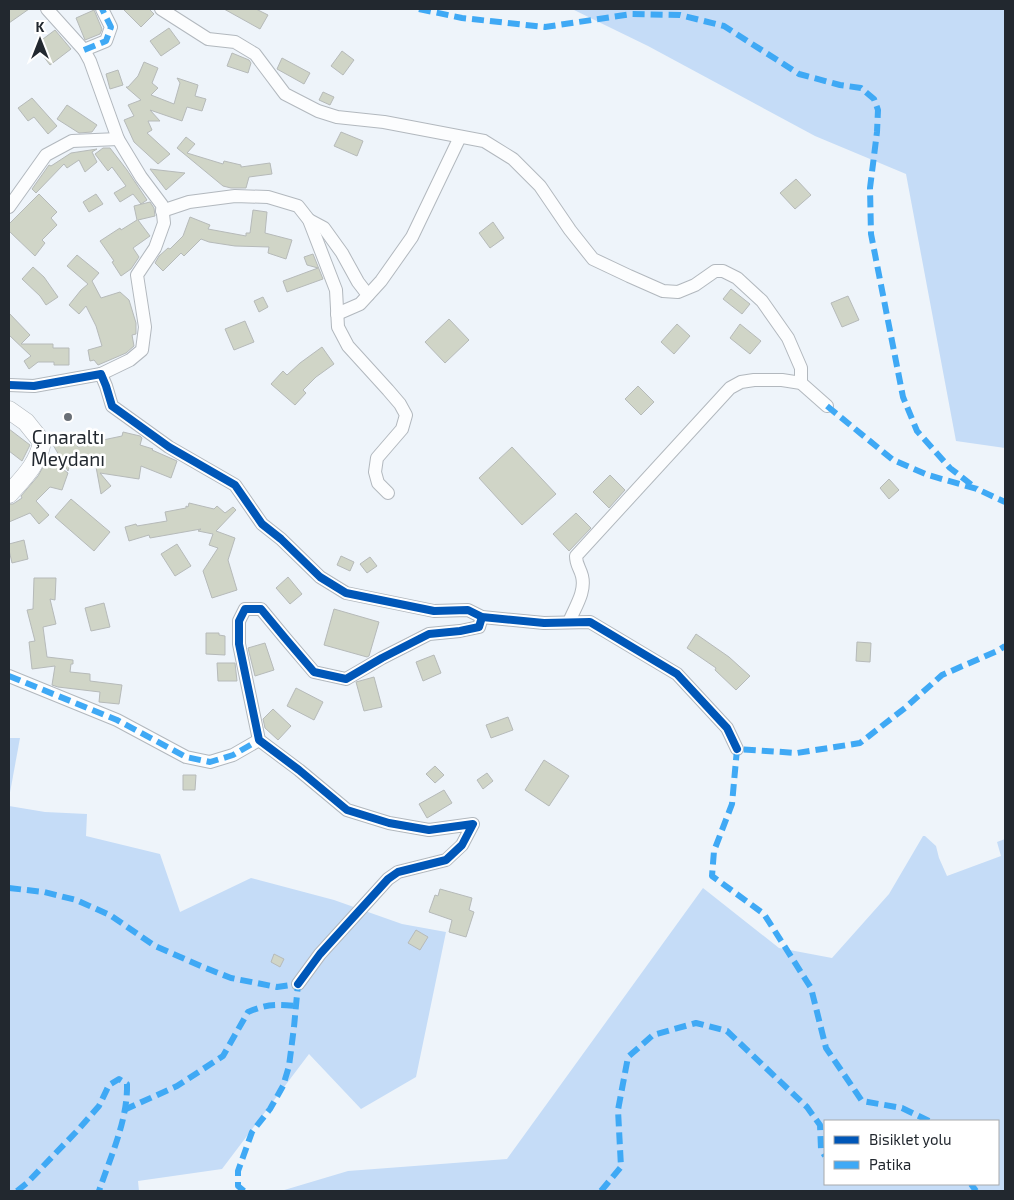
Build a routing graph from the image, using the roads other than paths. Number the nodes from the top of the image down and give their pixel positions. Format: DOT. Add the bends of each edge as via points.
graph roads {
  1 [pos="47,9"];
  2 [pos="102,9"];
  3 [pos="161,9"];
  4 [pos="84,50"];
  5 [pos="460,137"];
  6 [pos="118,139"];
  7 [pos="9,205"];
  8 [pos="162,211"];
  9 [pos="309,220"];
  10 [pos="368,295"];
  11 [pos="337,314"];
  12 [pos="102,374"];
  13 [pos="801,383"];
  14 [pos="9,385"];
  15 [pos="827,406"];
  16 [pos="9,410"];
  17 [pos="388,493"];
  18 [pos="9,494"];
  19 [pos="482,617"];
  20 [pos="569,622"];
  21 [pos="9,676"];
  22 [pos="259,740"];
  23 [pos="737,749"];
  24 [pos="298,984"];
  1 -- 4 [label="street"];
  2 -- 4 [label="street" via="111,27 106,41"];
  3 -- 5 [label="street" via="208,39 235,42 255,54 285,94 318,111"];
  4 -- 6 [label="street"];
  5 -- 10 [label="street" via="412,237"];
  5 -- 13 [label="street" via="484,141 513,159 540,186 593,259 663,291 678,292 715,272 737,278 762,301 788,338 800,368"];
  6 -- 7 [label="street" via="72,141 46,155"];
  6 -- 8 [label="street" via="162,205"];
  8 -- 9 [label="street" via="189,202 235,196 268,198 298,206"];
  8 -- 12 [label="street" via="164,223 155,248 137,275 145,326 142,350"];
  9 -- 10 [label="street" via="324,228"];
  9 -- 11 [label="street" via="336,290"];
  10 -- 11 [label="street" via="360,304"];
  11 -- 17 [label="street" via="338,327 348,346 406,415 402,428 376,458 378,483"];
  12 -- 14 [label="street" via="34,386"];
  12 -- 19 [label="street" via="112,406 169,447 234,485 262,524 320,577 346,593 434,611 468,610"];
  13 -- 15 [label="street"];
  13 -- 20 [label="street" via="754,380 730,388 576,556 583,590"];
  16 -- 18 [label="street" via="26,422 42,442 33,466"];
  19 -- 20 [label="street"];
  19 -- 22 [label="street" via="479,627 429,634 346,679 314,672 261,610 245,610 239,621 239,644"];
  20 -- 23 [label="street" via="590,622 677,674 727,728"];
  21 -- 22 [label="street" via="117,720 186,757 210,762 233,755"];
  22 -- 24 [label="street" via="347,810 389,823 430,830 473,824 462,845 446,860 398,872 388,879 320,954"];
}
